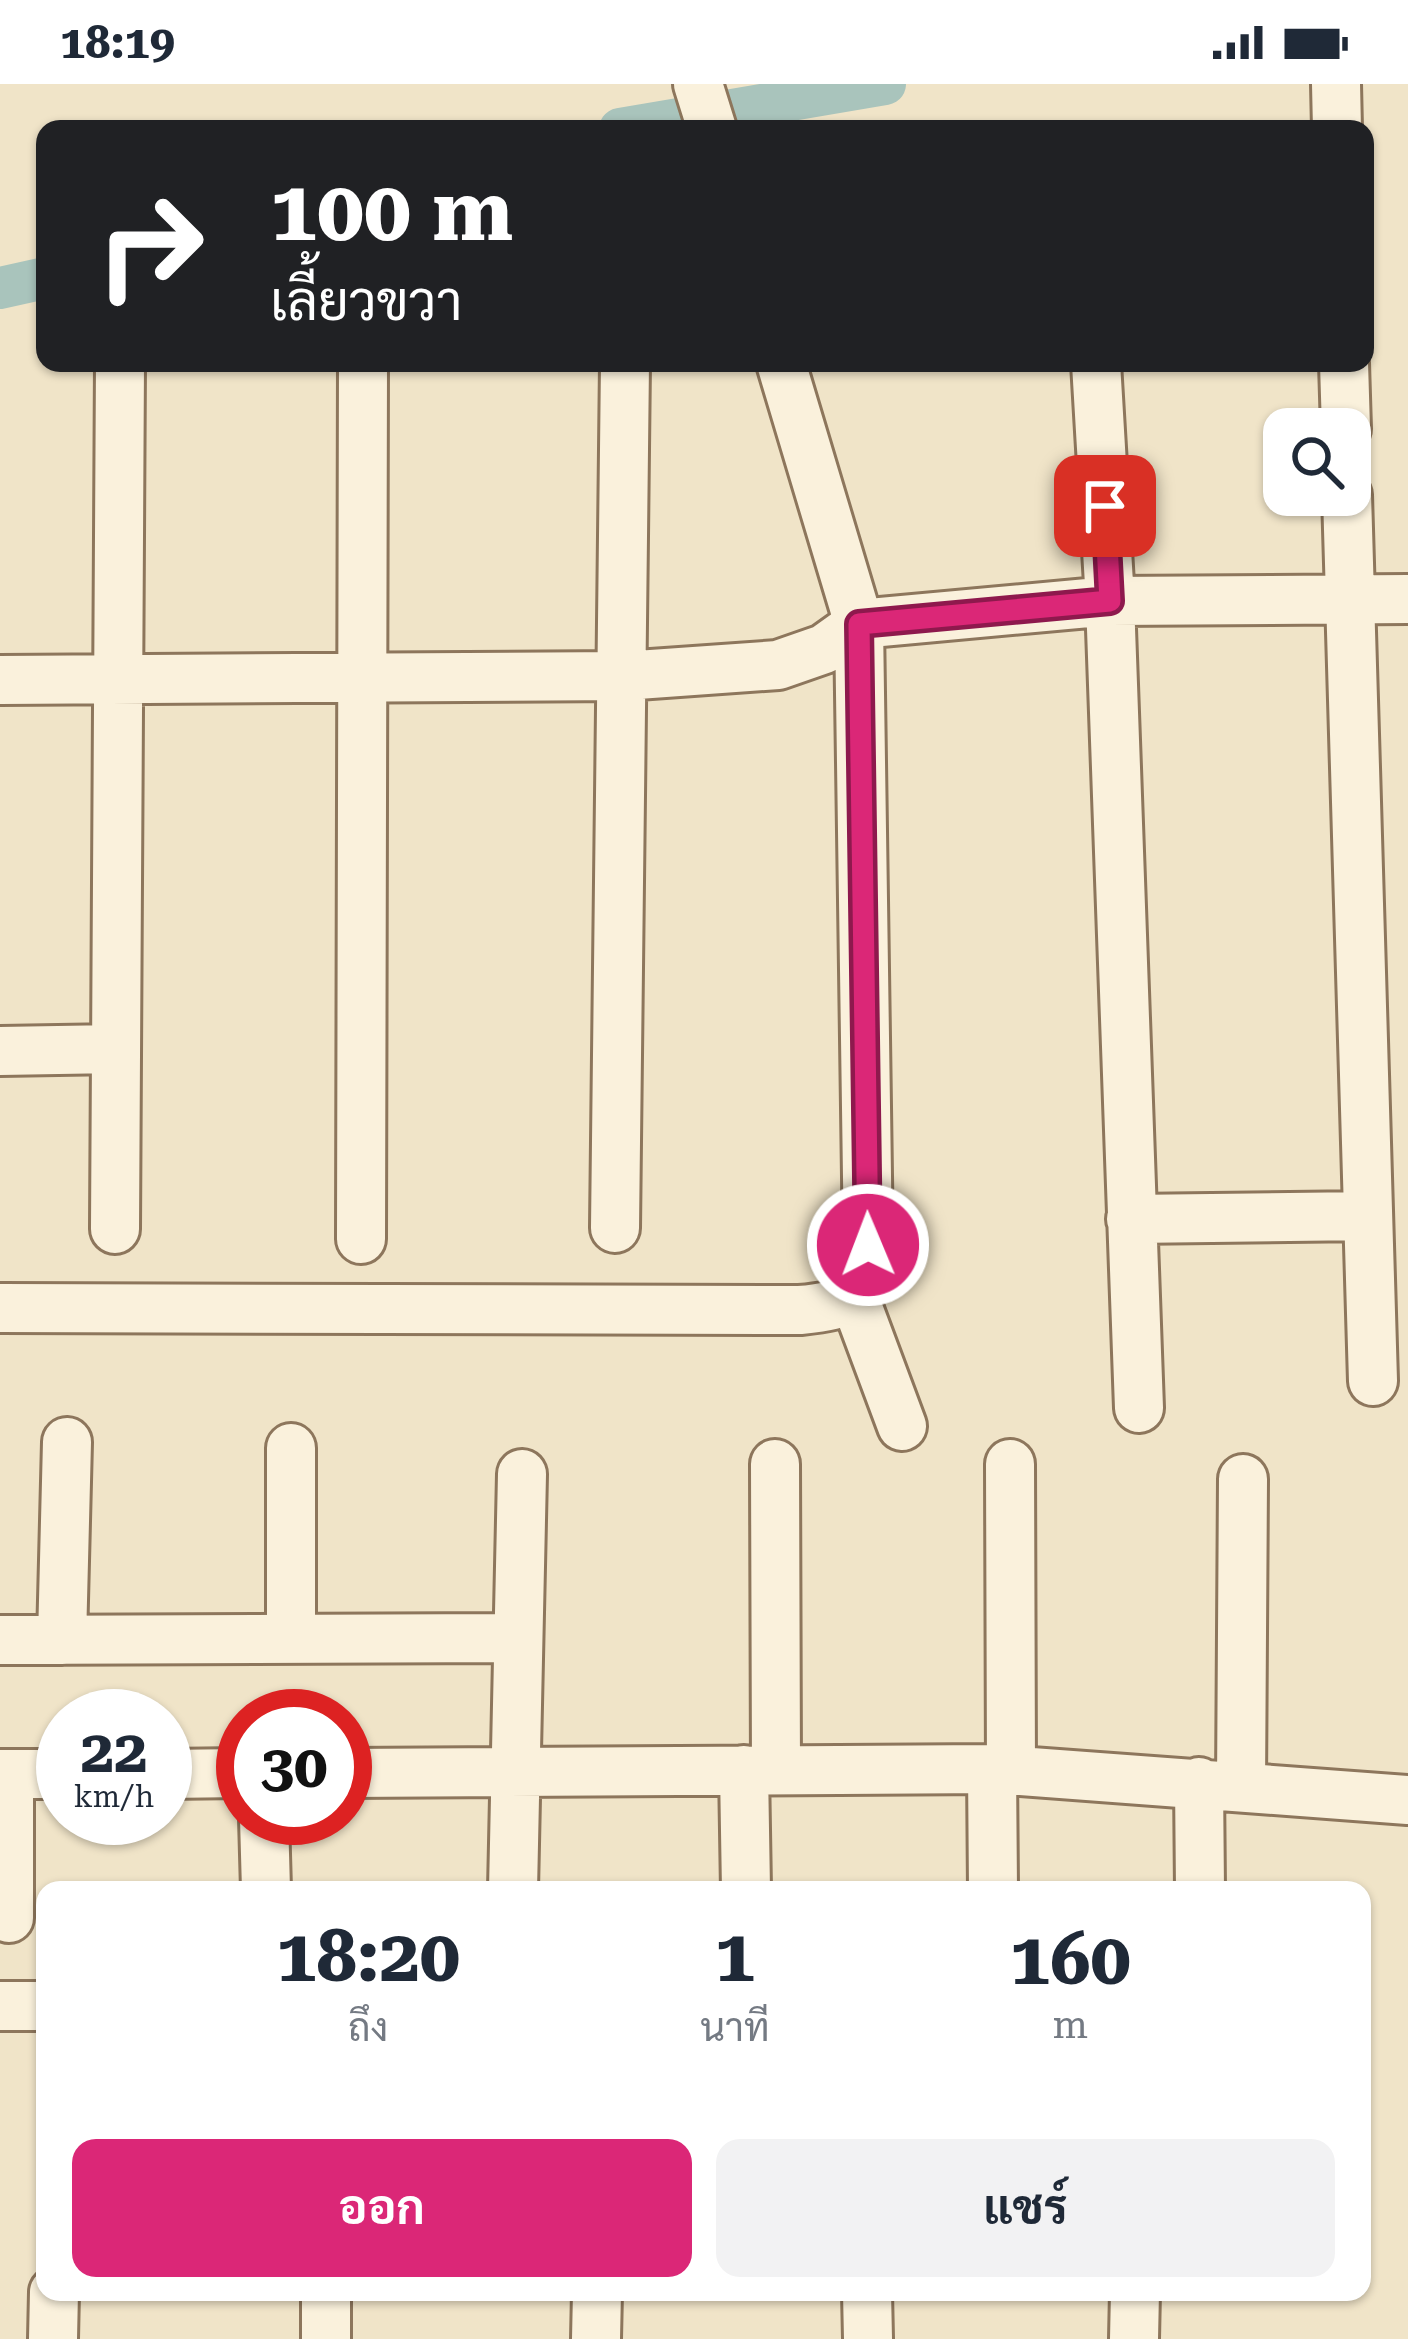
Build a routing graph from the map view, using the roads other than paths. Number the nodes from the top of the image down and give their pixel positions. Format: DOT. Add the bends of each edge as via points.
graph roads {
  1 [pos="1336,84"];
  2 [pos="1337,120"];
  3 [pos="120,372"];
  4 [pos="363,372"];
  5 [pos="625,372"];
  6 [pos="784,372"];
  7 [pos="1097,372"];
  8 [pos="1344,372"];
  9 [pos="1345,408"];
  10 [pos="1349,516"];
  11 [pos="1408,599"];
  12 [pos="1110,601"];
  13 [pos="1351,602"];
  14 [pos="859,624"];
  15 [pos="623,676"];
  16 [pos="360,678"];
  17 [pos="0,680"];
  18 [pos="116,680"];
  19 [pos="116,1049"];
  20 [pos="0,1051"];
  21 [pos="1367,1216"];
  22 [pos="1131,1219"];
  23 [pos="615,1228"];
  24 [pos="115,1229"];
  25 [pos="362,1239"];
  26 [pos="854,1297"];
  27 [pos="0,1308"];
  28 [pos="1373,1381"];
  29 [pos="1139,1408"];
  30 [pos="902,1426"];
  31 [pos="67,1442"];
  32 [pos="291,1448"];
  33 [pos="775,1464"];
  34 [pos="1010,1464"];
  35 [pos="523,1474"];
  36 [pos="1243,1479"];
  37 [pos="518,1638"];
  38 [pos="292,1639"];
  39 [pos="0,1640"];
  40 [pos="62,1640"];
  41 [pos="1001,1769"];
  42 [pos="760,1770"];
  43 [pos="514,1772"];
  44 [pos="372,1773"];
  45 [pos="5,1774"];
  46 [pos="36,1774"];
  47 [pos="1220,1785"];
  48 [pos="1408,1800"];
  49 [pos="265,1845"];
  50 [pos="266,1881"];
  51 [pos="513,1881"];
  52 [pos="747,1881"];
  53 [pos="994,1881"];
  54 [pos="1202,1881"];
  55 [pos="10,1918"];
  56 [pos="0,2006"];
  57 [pos="36,2006"];
  58 [pos="54,2301"];
  59 [pos="326,2301"];
  60 [pos="597,2301"];
  61 [pos="867,2301"];
  62 [pos="1135,2301"];
  63 [pos="52,2339"];
  64 [pos="326,2339"];
  65 [pos="596,2339"];
  66 [pos="868,2339"];
  67 [pos="1134,2339"];
  1 -- 2 [label="street"];
  3 -- 18 [label="street"];
  4 -- 16 [label="street"];
  5 -- 15 [label="street"];
  6 -- 14 [label="street"];
  7 -- 12 [label="street"];
  8 -- 9 [label="street"];
  10 -- 13 [label="street"];
  11 -- 13 [label="street"];
  12 -- 13 [label="street"];
  12 -- 14 [label="street"];
  12 -- 22 [label="street"];
  13 -- 21 [label="street"];
  14 -- 15 [label="street" via="824,649 778,665"];
  14 -- 26 [label="street" via="868,1245 866,1277"];
  15 -- 16 [label="street"];
  15 -- 23 [label="street"];
  16 -- 18 [label="street"];
  16 -- 25 [label="street"];
  17 -- 18 [label="street"];
  18 -- 19 [label="street"];
  19 -- 20 [label="street"];
  19 -- 24 [label="street"];
  21 -- 22 [label="street"];
  21 -- 28 [label="street"];
  22 -- 29 [label="street"];
  26 -- 27 [label="street" via="800,1310"];
  26 -- 30 [label="street"];
  31 -- 40 [label="street"];
  32 -- 38 [label="street"];
  33 -- 42 [label="street"];
  34 -- 41 [label="street"];
  35 -- 37 [label="street"];
  36 -- 47 [label="street"];
  37 -- 38 [label="street"];
  37 -- 43 [label="street"];
  38 -- 40 [label="street"];
  39 -- 40 [label="street"];
  41 -- 42 [label="street"];
  41 -- 47 [label="street"];
  41 -- 53 [label="street"];
  42 -- 43 [label="street"];
  42 -- 52 [label="street"];
  43 -- 44 [label="street"];
  43 -- 51 [label="street"];
  45 -- 46 [label="street"];
  45 -- 55 [label="street"];
  47 -- 48 [label="street"];
  47 -- 54 [label="street"];
  49 -- 50 [label="street"];
  56 -- 57 [label="street"];
  58 -- 63 [label="street"];
  59 -- 64 [label="street"];
  60 -- 65 [label="street"];
  61 -- 66 [label="street"];
  62 -- 67 [label="street"];
}
